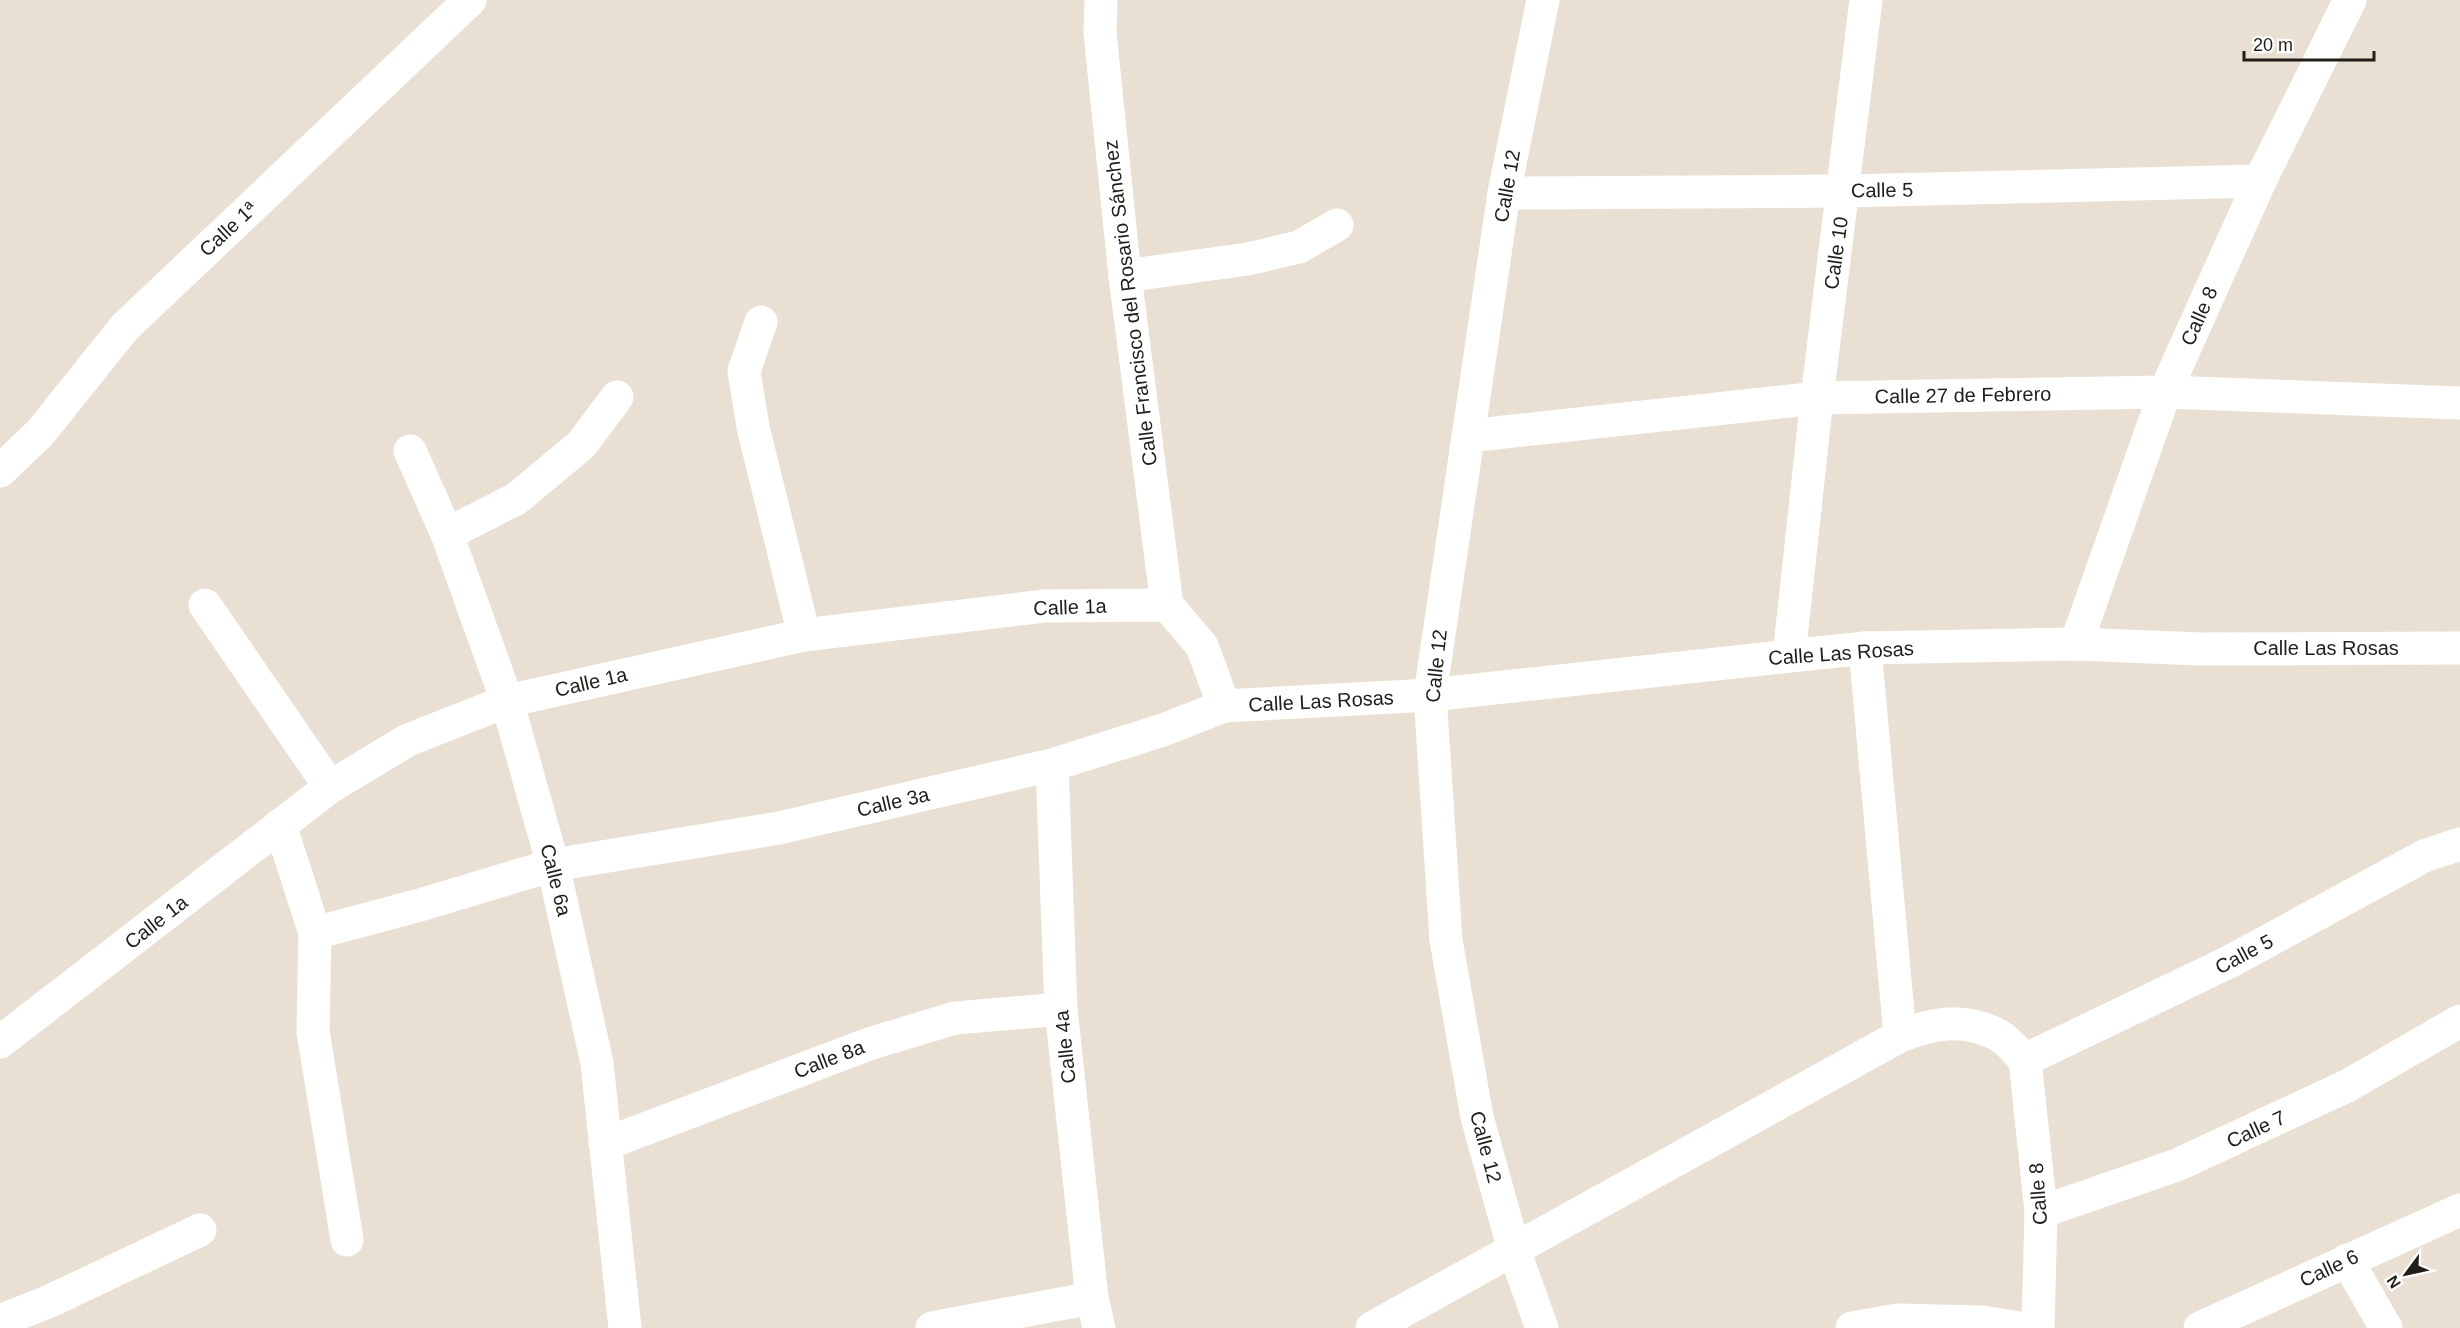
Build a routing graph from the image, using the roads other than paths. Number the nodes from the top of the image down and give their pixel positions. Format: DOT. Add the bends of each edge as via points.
graph roads {
  1 [pos="470,0"];
  2 [pos="1101,0"];
  3 [pos="1543,0"];
  4 [pos="1866,0"];
  5 [pos="2350,0"];
  6 [pos="2260,181"];
  7 [pos="1844,191"];
  8 [pos="1504,193"];
  9 [pos="1337,225"];
  10 [pos="1125,276"];
  11 [pos="760,322"];
  12 [pos="2165,392"];
  13 [pos="617,397"];
  14 [pos="1817,398"];
  15 [pos="2460,403"];
  16 [pos="1468,436"];
  17 [pos="410,451"];
  18 [pos="0,471"];
  19 [pos="447,534"];
  20 [pos="205,605"];
  21 [pos="1167,605"];
  22 [pos="804,635"];
  23 [pos="2076,644"];
  24 [pos="1865,648"];
  25 [pos="2460,648"];
  26 [pos="1789,656"];
  27 [pos="1430,695"];
  28 [pos="507,701"];
  29 [pos="1224,706"];
  30 [pos="1052,765"];
  31 [pos="330,786"];
  32 [pos="280,825"];
  33 [pos="2460,844"];
  34 [pos="553,864"];
  35 [pos="315,933"];
  36 [pos="1061,1009"];
  37 [pos="2460,1020"];
  38 [pos="1900,1036"];
  39 [pos="0,1042"];
  40 [pos="2025,1060"];
  41 [pos="605,1144"];
  42 [pos="2460,1210"];
  43 [pos="2041,1212"];
  44 [pos="200,1230"];
  45 [pos="347,1240"];
  46 [pos="1514,1250"];
  47 [pos="2348,1260"];
  48 [pos="1095,1313"];
  49 [pos="0,1321"];
  50 [pos="625,1328"];
  51 [pos="932,1328"];
  52 [pos="1372,1328"];
  53 [pos="1542,1328"];
  54 [pos="1852,1328"];
  55 [pos="2020,1328"];
  56 [pos="2038,1328"];
  57 [pos="2200,1328"];
  58 [pos="2386,1328"];
  1 -- 18 [label="street, Calle 1ª" via="124,328 40,434"];
  2 -- 10 [label="street, Calle Francisco del Rosario Sánchez" via="1100,33"];
  3 -- 8 [label="street, Calle 12"];
  4 -- 7 [label="street, Calle 10"];
  5 -- 6 [label="street, Calle 8"];
  6 -- 7 [label="street, Calle 5"];
  6 -- 12 [label="street, Calle 8"];
  7 -- 8 [label="street, Calle 5"];
  7 -- 14 [label="street, Calle 10"];
  8 -- 16 [label="street, Calle 12"];
  9 -- 10 [label="street" via="1299,247 1248,259"];
  10 -- 21 [label="street, Calle Francisco del Rosario Sánchez"];
  11 -- 22 [label="street" via="744,371 753,427"];
  12 -- 14 [label="street, Calle 27 de Febrero"];
  12 -- 15 [label="street, Calle 27 de Febrero"];
  12 -- 23 [label="street, Calle 8"];
  13 -- 19 [label="street" via="581,445 516,499"];
  14 -- 16 [label="street, Calle 27 de Febrero"];
  14 -- 26 [label="street, Calle 10"];
  16 -- 27 [label="street, Calle 12"];
  17 -- 19 [label="street, Calle 6a"];
  19 -- 28 [label="street, Calle 6a"];
  20 -- 31 [label="street"];
  21 -- 22 [label="street, Calle 1a" via="1045,606"];
  21 -- 29 [label="street" via="1202,646"];
  22 -- 28 [label="street, Calle 1a"];
  23 -- 24 [label="street, Calle Las Rosas"];
  23 -- 25 [label="street, Calle Las Rosas" via="2200,649"];
  24 -- 26 [label="street, Calle Las Rosas"];
  24 -- 38 [label="street"];
  26 -- 27 [label="street, Calle Las Rosas"];
  27 -- 29 [label="street, Calle Las Rosas"];
  27 -- 46 [label="street, Calle 12" via="1446,940 1477,1117"];
  28 -- 31 [label="street, Calle 1a" via="408,740"];
  28 -- 34 [label="street, Calle 6a"];
  29 -- 30 [label="street, Calle 3a"];
  30 -- 34 [label="street, Calle 3a" via="779,828"];
  30 -- 36 [label="street, Calle 4a"];
  31 -- 32 [label="street, Calle 1a"];
  32 -- 35 [label="street"];
  32 -- 39 [label="street, Calle 1a"];
  33 -- 40 [label="street, Calle 5" via="2424,856 2231,961"];
  34 -- 35 [label="street, Calle 3a"];
  34 -- 41 [label="street, Calle 6a" via="597,1063"];
  35 -- 45 [label="street" via="313,1031"];
  36 -- 41 [label="street, Calle 8a" via="955,1018 869,1044"];
  36 -- 48 [label="street, Calle 4a"];
  37 -- 43 [label="street, Calle 7" via="2347,1086 2177,1165"];
  38 -- 40 [label="street" via="1928,1026 1964,1023 2000,1035"];
  38 -- 46 [label="street"];
  40 -- 43 [label="street, Calle 8"];
  41 -- 50 [label="street, Calle 6a"];
  42 -- 47 [label="street, Calle 6"];
  43 -- 56 [label="street, Calle 8"];
  44 -- 49 [label="street"];
  46 -- 52 [label="street"];
  46 -- 53 [label="street, Calle 12"];
  47 -- 57 [label="street, Calle 6"];
  47 -- 58 [label="street"];
  48 -- 51 [label="street"];
  54 -- 55 [label="street" via="1897,1320 1982,1322"];
}
